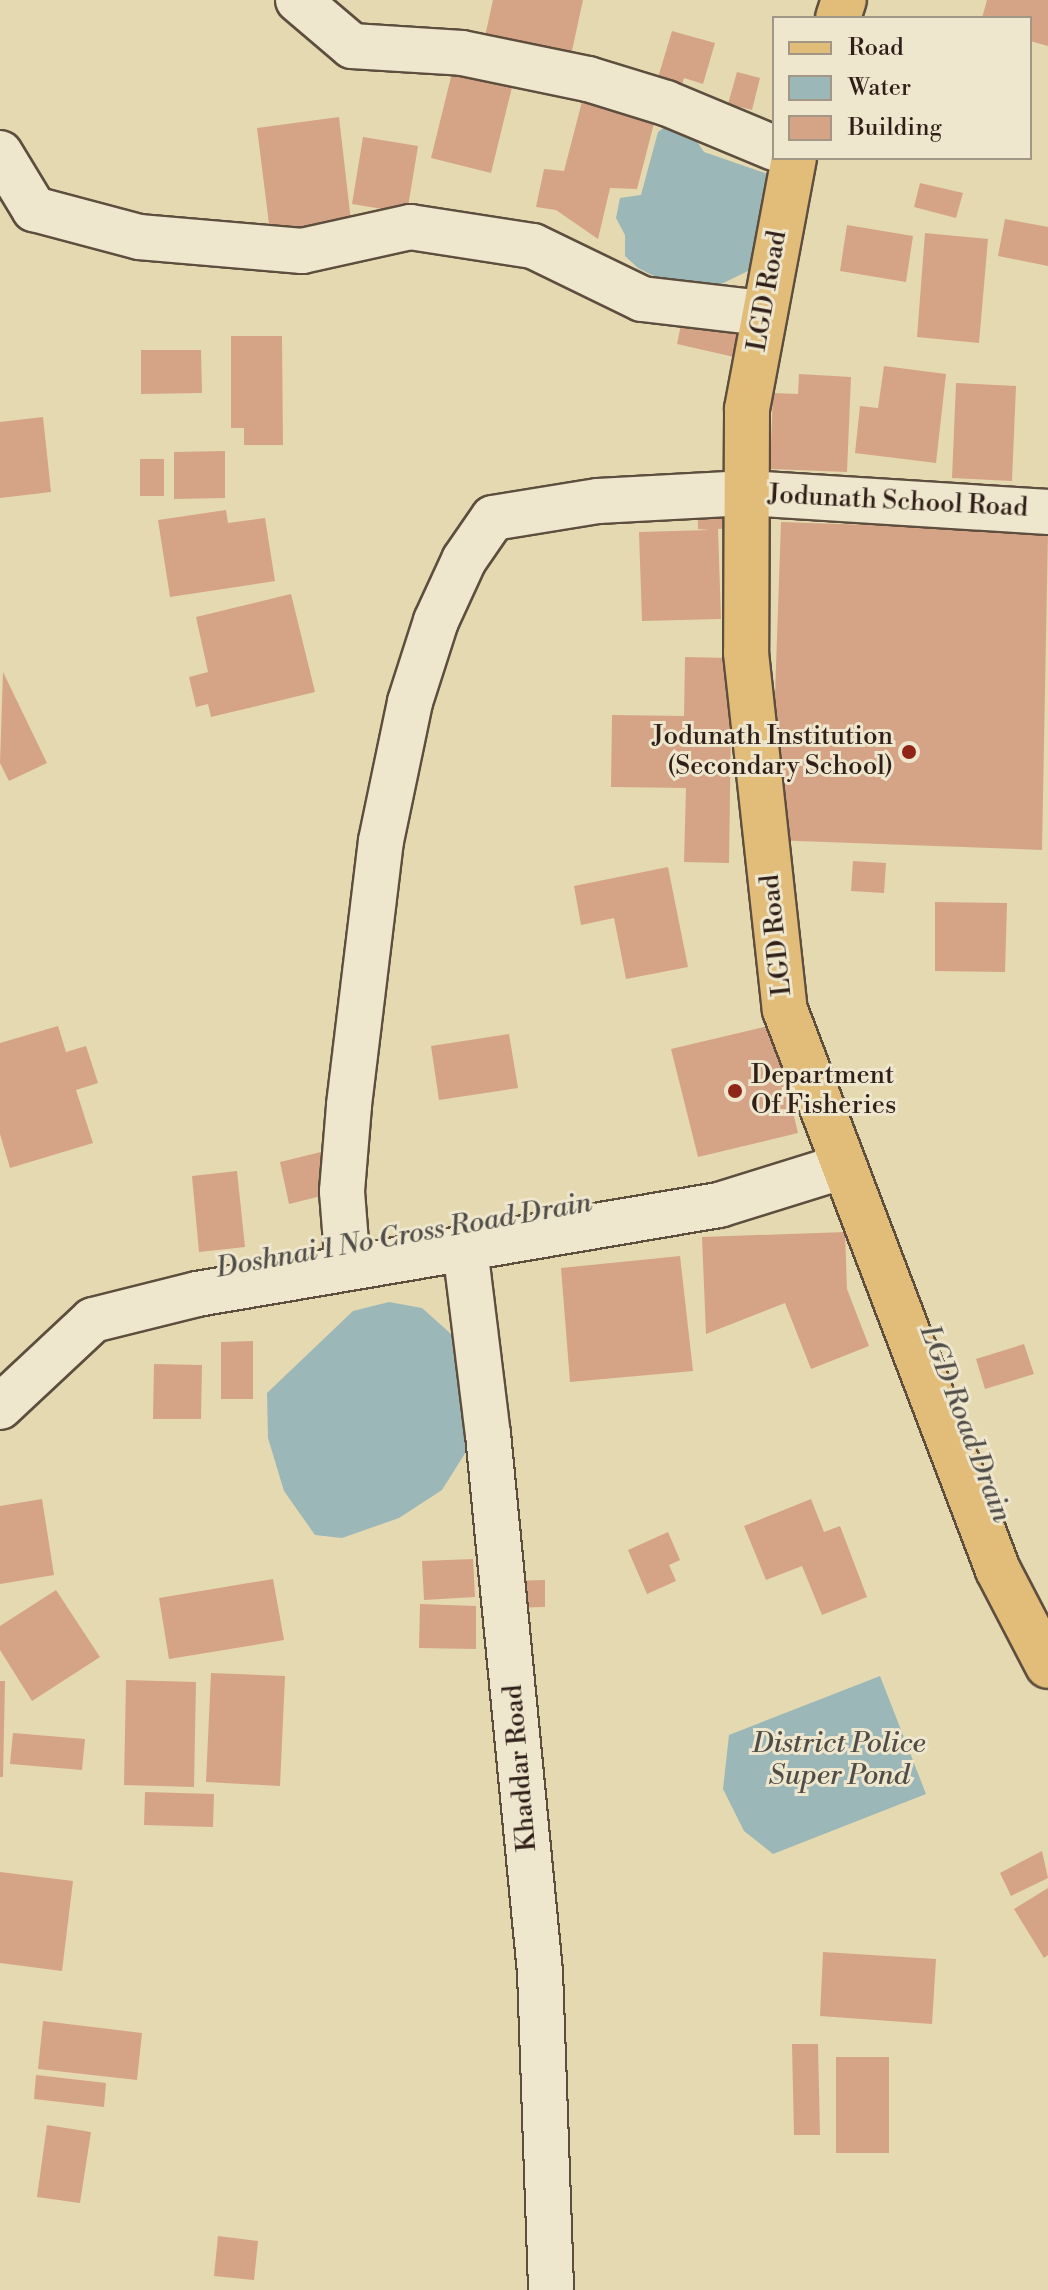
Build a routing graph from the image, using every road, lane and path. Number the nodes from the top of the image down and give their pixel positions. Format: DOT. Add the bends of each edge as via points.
graph roads {
  1 [pos="298,0"];
  2 [pos="772,147"];
  3 [pos="0,153"];
  4 [pos="794,160"];
  5 [pos="763,313"];
  6 [pos="747,493"];
  7 [pos="1048,512"];
  8 [pos="844,1166"];
  9 [pos="465,1248"];
  10 [pos="348,1268"];
  11 [pos="0,1407"];
  12 [pos="1048,1666"];
  13 [pos="551,2290"];
  1 -- 2 [label="street" via="352,46 462,53 588,79 666,103"];
  3 -- 5 [label="street" via="34,209 139,237 302,251 410,227 533,246 642,299"];
  4 -- 5 [label="main road, LGD Road"];
  5 -- 6 [label="main road, LGD Road" via="747,409"];
  6 -- 7 [label="street, Jodunath School Road"];
  6 -- 8 [label="main road, LGD Road" via="746,653 785,1010"];
  6 -- 10 [label="street, Jodunath School Road" via="598,501 493,518 464,560 436,621 410,702 381,841 342,1191"];
  8 -- 9 [label="street" via="719,1205"];
  8 -- 12 [label="main road, LGD Road" via="998,1570"];
  9 -- 10 [label="street"];
  9 -- 13 [label="street, Khaddar Road" via="540,1972"];
  10 -- 11 [label="street" via="197,1294 93,1320"];
}
